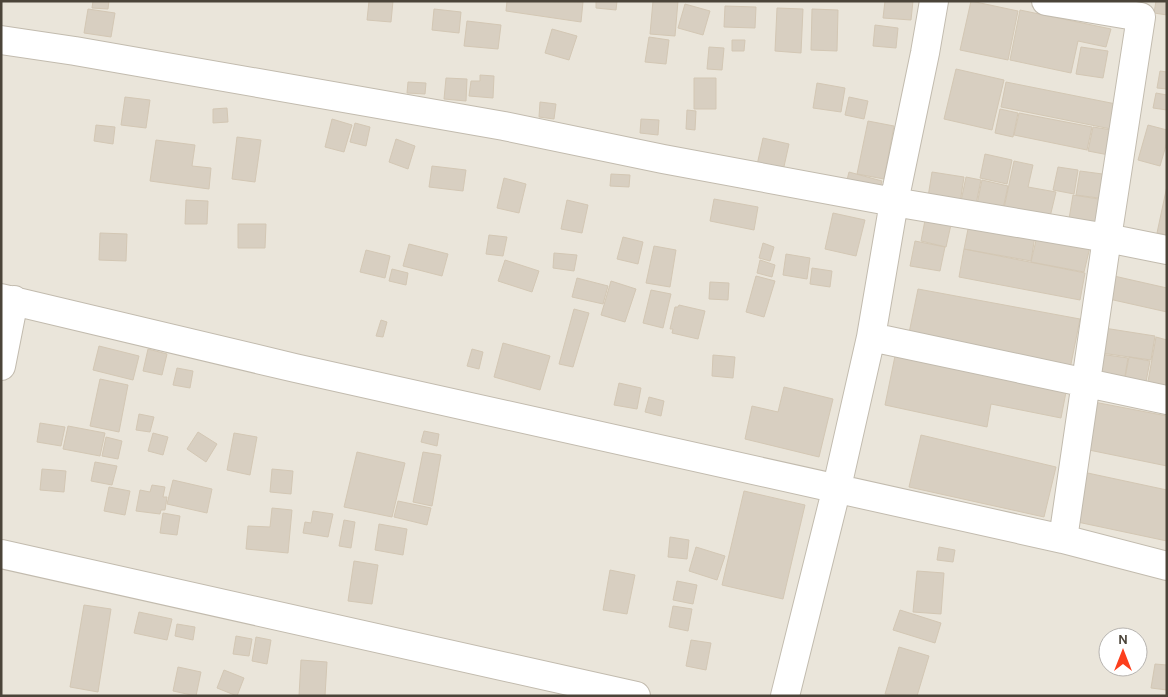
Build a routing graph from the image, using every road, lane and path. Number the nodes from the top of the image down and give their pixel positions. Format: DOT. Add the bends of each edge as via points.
graph roads {
  1 [pos="934,1"];
  2 [pos="1046,1"];
  3 [pos="1,40"];
  4 [pos="894,202"];
  5 [pos="1107,238"];
  6 [pos="1167,250"];
  7 [pos="8,299"];
  8 [pos="871,337"];
  9 [pos="1,366"];
  10 [pos="1086,384"];
  11 [pos="1167,400"];
  12 [pos="837,487"];
  13 [pos="1063,538"];
  14 [pos="1,554"];
  15 [pos="1167,566"];
  16 [pos="636,696"];
  17 [pos="785,696"];
  1 -- 4 [label="street"];
  2 -- 5 [label="street" via="1142,17"];
  3 -- 4 [label="street" via="504,126"];
  4 -- 5 [label="street"];
  4 -- 8 [label="street"];
  5 -- 6 [label="street"];
  5 -- 10 [label="street"];
  7 -- 9 [label="street"];
  7 -- 12 [label="street" via="314,372"];
  8 -- 10 [label="street"];
  8 -- 12 [label="street"];
  10 -- 11 [label="street"];
  10 -- 13 [label="street"];
  12 -- 13 [label="street"];
  12 -- 17 [label="street"];
  13 -- 15 [label="street"];
  14 -- 16 [label="street"];
}
